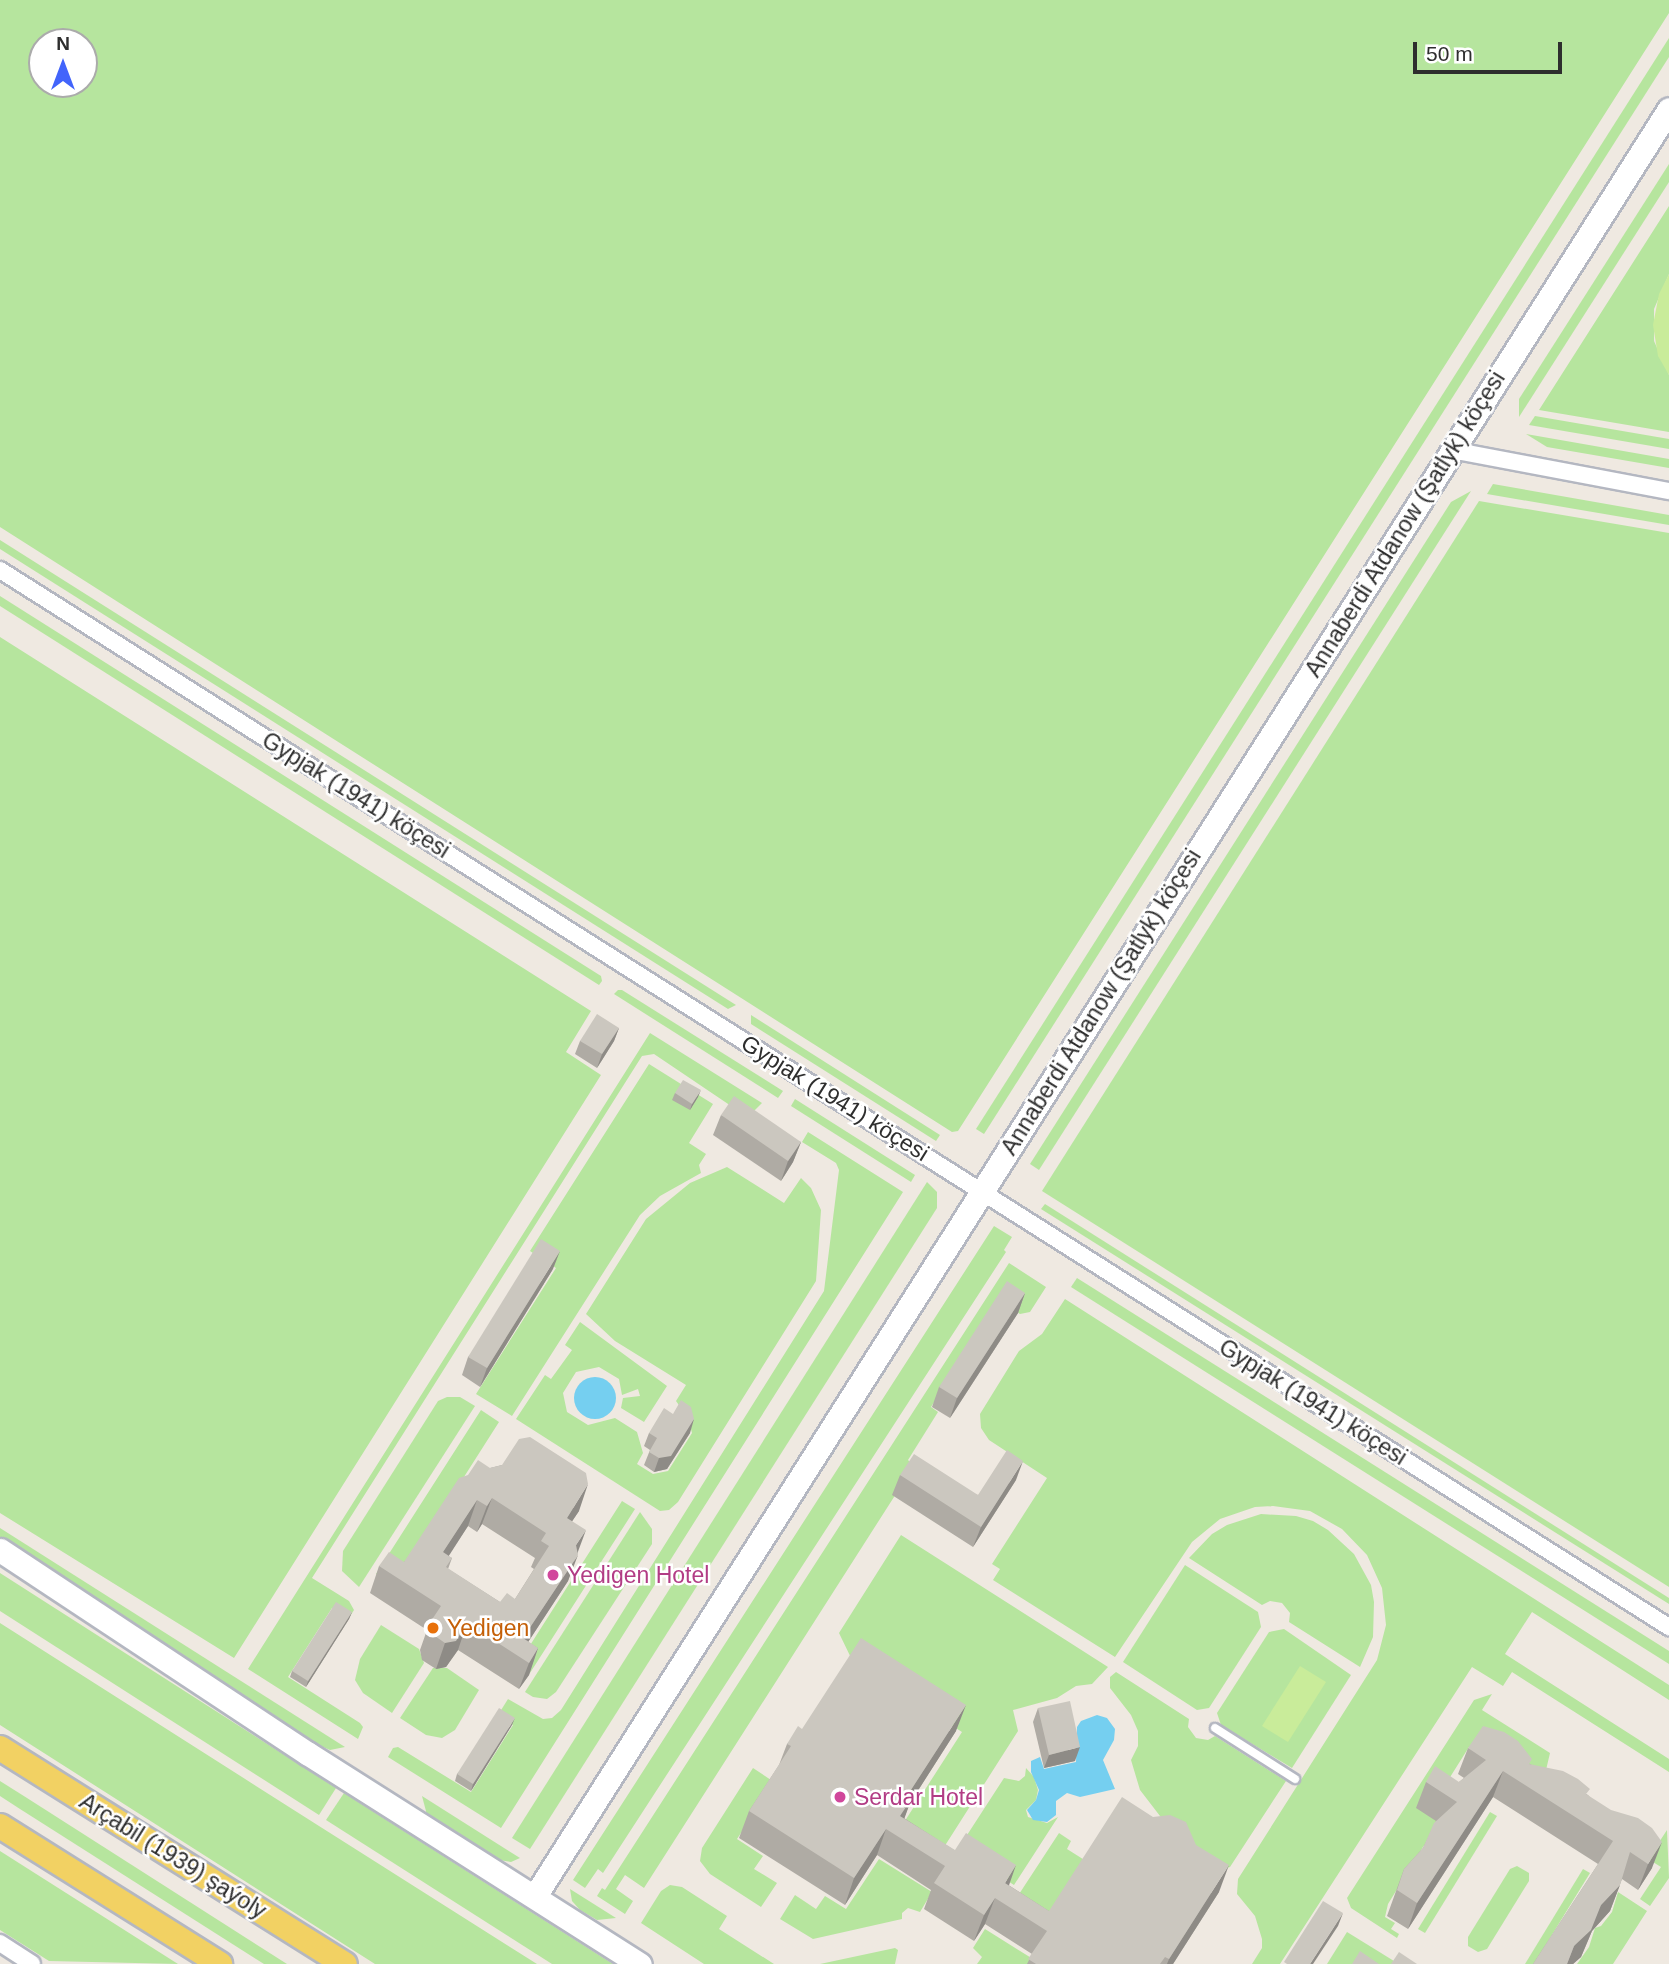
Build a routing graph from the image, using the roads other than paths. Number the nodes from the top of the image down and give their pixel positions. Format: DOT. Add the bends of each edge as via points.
graph roads {
  1 [pos="1669,109"];
  2 [pos="1452,450"];
  3 [pos="1669,491"];
  4 [pos="0,570"];
  5 [pos="982,1191"];
  6 [pos="0,1550"];
  7 [pos="1669,1627"];
  8 [pos="1215,1728"];
  9 [pos="0,1748"];
  10 [pos="1295,1779"];
  11 [pos="0,1826"];
  12 [pos="535,1896"];
  13 [pos="0,1943"];
  14 [pos="32,1964"];
  15 [pos="220,1964"];
  16 [pos="345,1964"];
  17 [pos="640,1964"];
  1 -- 2 [label="street, Annaberdi Atdanow (Şatlyk) köçesi"];
  2 -- 3 [label="street"];
  2 -- 5 [label="street, Annaberdi Atdanow (Şatlyk) köçesi"];
  4 -- 5 [label="street, Gypjak (1941) köçesi"];
  5 -- 7 [label="street, Gypjak (1941) köçesi"];
  5 -- 12 [label="street, Annaberdi Atdanow (Şatlyk) köçesi"];
  6 -- 12 [label="street"];
  8 -- 10 [label="lane"];
  9 -- 16 [label="main road, Arçabil (1939) şaýoly"];
  11 -- 15 [label="main road"];
  12 -- 17 [label="street"];
  13 -- 14 [label="street"];
}
